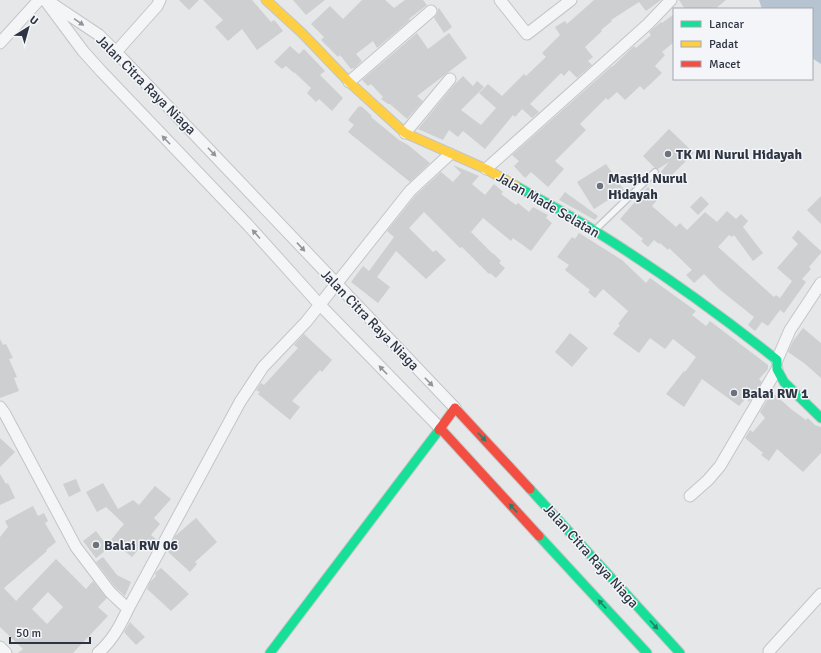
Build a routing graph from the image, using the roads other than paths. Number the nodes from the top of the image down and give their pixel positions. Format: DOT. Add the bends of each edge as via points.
graph roads {
  1 [pos="39,0"];
  2 [pos="46,0"];
  3 [pos="160,0"];
  4 [pos="266,0"];
  5 [pos="500,0"];
  6 [pos="570,0"];
  7 [pos="671,0"];
  8 [pos="431,11"];
  9 [pos="0,43"];
  10 [pos="116,52"];
  11 [pos="450,79"];
  12 [pos="349,82"];
  13 [pos="405,133"];
  14 [pos="450,154"];
  15 [pos="486,169"];
  16 [pos="655,172"];
  17 [pos="595,231"];
  18 [pos="821,283"];
  19 [pos="335,284"];
  20 [pos="320,305"];
  21 [pos="777,365"];
  22 [pos="0,407"];
  23 [pos="455,408"];
  24 [pos="821,418"];
  25 [pos="440,428"];
  26 [pos="690,496"];
  27 [pos="821,594"];
  28 [pos="128,609"];
  29 [pos="0,647"];
  30 [pos="769,651"];
  31 [pos="6,653"];
  32 [pos="98,653"];
  33 [pos="270,653"];
  34 [pos="647,653"];
  35 [pos="680,653"];
  1 -- 9 [label="street"];
  2 -- 10 [label="street, Jalan Citra Raya Niaga, one-way" via="99,35"];
  20 -- 2 [label="street, Jalan Citra Raya Niaga, one-way" via="83,51"];
  3 -- 10 [label="street"];
  4 -- 12 [label="street, Jalan Made Selatan"];
  5 -- 6 [label="street" via="527,34"];
  7 -- 15 [label="street" via="648,24"];
  8 -- 12 [label="street"];
  10 -- 19 [label="street, Jalan Citra Raya Niaga, one-way"];
  11 -- 13 [label="street"];
  12 -- 13 [label="street, Jalan Made Selatan"];
  13 -- 14 [label="street, Jalan Made Selatan"];
  14 -- 15 [label="street, Jalan Made Selatan"];
  14 -- 19 [label="street" via="410,191"];
  15 -- 17 [label="street, Jalan Made Selatan"];
  16 -- 17 [label="lane"];
  17 -- 21 [label="street, Jalan Made Selatan" via="662,274 740,331"];
  18 -- 21 [label="street" via="790,330"];
  19 -- 20 [label="street"];
  19 -- 23 [label="street, Jalan Citra Raya Niaga, one-way"];
  25 -- 20 [label="street, Jalan Citra Raya Niaga, one-way"];
  20 -- 28 [label="street" via="263,367 240,402"];
  21 -- 24 [label="street, Jalan Made Selatan" via="784,382"];
  21 -- 26 [label="street" via="724,460 708,480"];
  22 -- 28 [label="street" via="76,547 110,592"];
  23 -- 25 [label="street"];
  23 -- 35 [label="street, Jalan Citra Raya Niaga, one-way"];
  25 -- 33 [label="street"];
  34 -- 25 [label="street, Jalan Citra Raya Niaga, one-way"];
  27 -- 30 [label="street"];
  28 -- 32 [label="street" via="112,638"];
  29 -- 31 [label="street"];
}
